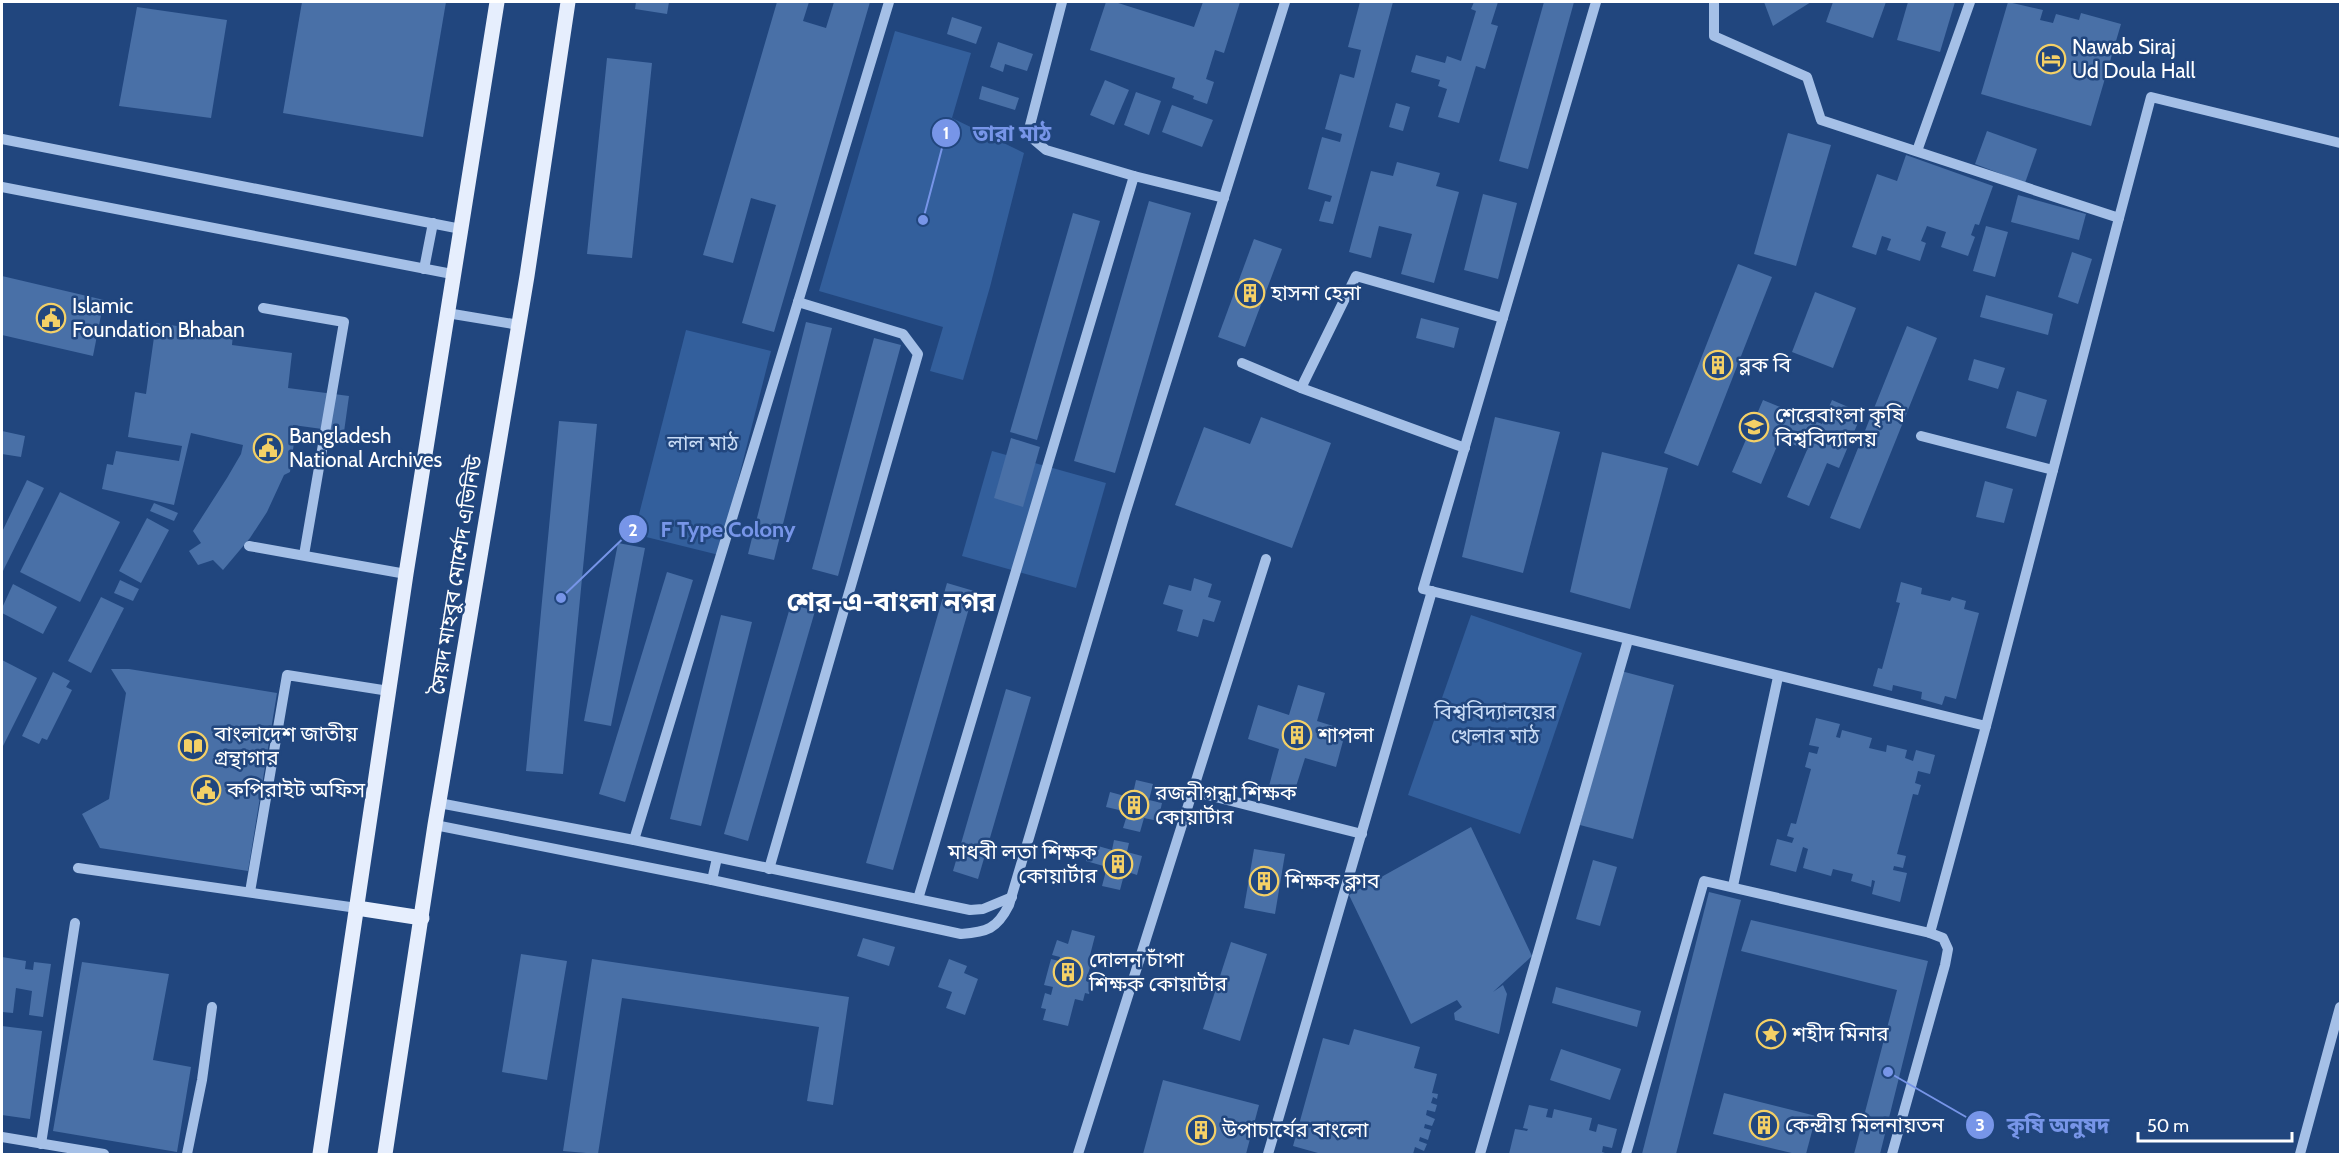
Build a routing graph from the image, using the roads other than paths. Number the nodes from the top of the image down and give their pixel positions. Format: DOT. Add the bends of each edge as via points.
graph roads {
  1 [pos="497,2"];
  2 [pos="568,2"];
  3 [pos="890,2"];
  4 [pos="1062,2"];
  5 [pos="1285,2"];
  6 [pos="1596,2"];
  7 [pos="1714,2"];
  8 [pos="1970,2"];
  9 [pos="2,139"];
  10 [pos="2340,143"];
  11 [pos="1917,151"];
  12 [pos="1134,176"];
  13 [pos="2,187"];
  14 [pos="1224,198"];
  15 [pos="2119,218"];
  16 [pos="433,223"];
  17 [pos="461,228"];
  18 [pos="424,269"];
  19 [pos="452,274"];
  20 [pos="798,302"];
  21 [pos="263,308"];
  22 [pos="447,313"];
  23 [pos="1503,318"];
  24 [pos="519,325"];
  25 [pos="1242,363"];
  26 [pos="1301,388"];
  27 [pos="1921,436"];
  28 [pos="1465,448"];
  29 [pos="2053,470"];
  30 [pos="249,546"];
  31 [pos="304,555"];
  32 [pos="1266,559"];
  33 [pos="406,574"];
  34 [pos="1432,591"];
  35 [pos="1628,640"];
  36 [pos="1778,677"];
  37 [pos="389,691"];
  38 [pos="1986,726"];
  39 [pos="1192,791"];
  40 [pos="439,804"];
  41 [pos="435,825"];
  42 [pos="1362,834"];
  43 [pos="634,840"];
  44 [pos="717,858"];
  45 [pos="78,868"];
  46 [pos="769,869"];
  47 [pos="712,880"];
  48 [pos="1733,886"];
  49 [pos="250,892"];
  50 [pos="1011,897"];
  51 [pos="918,899"];
  52 [pos="357,908"];
  53 [pos="422,918"];
  54 [pos="75,923"];
  55 [pos="1930,933"];
  56 [pos="212,1007"];
  57 [pos="2340,1007"];
  58 [pos="2,1137"];
  59 [pos="41,1144"];
  60 [pos="104,1155"];
  61 [pos="187,1155"];
  62 [pos="320,1155"];
  63 [pos="385,1155"];
  64 [pos="1078,1155"];
  65 [pos="1268,1155"];
  66 [pos="1480,1155"];
  67 [pos="1626,1155"];
  68 [pos="1892,1155"];
  69 [pos="2300,1155"];
  1 -- 17 [label="main road"];
  2 -- 24 [label="main road, সৈয়দ মাহবুব মোর্শেদ এভিনিউ"];
  3 -- 20 [label="street"];
  4 -- 12 [label="street" via="1029,129 1033,139 1046,150"];
  5 -- 14 [label="street"];
  6 -- 23 [label="street"];
  7 -- 11 [label="street" via="1714,36 1807,77 1821,120"];
  8 -- 11 [label="street"];
  9 -- 16 [label="street"];
  10 -- 15 [label="street" via="2151,97"];
  11 -- 15 [label="street"];
  12 -- 14 [label="street"];
  12 -- 51 [label="street"];
  13 -- 18 [label="street"];
  14 -- 50 [label="street"];
  15 -- 29 [label="street"];
  16 -- 17 [label="street"];
  16 -- 18 [label="street"];
  17 -- 19 [label="main road"];
  18 -- 19 [label="street"];
  19 -- 22 [label="main road"];
  20 -- 43 [label="street"];
  20 -- 46 [label="street" via="903,334 918,354"];
  21 -- 31 [label="street" via="344,322"];
  22 -- 24 [label="street"];
  22 -- 33 [label="main road"];
  23 -- 26 [label="street" via="1356,276"];
  23 -- 28 [label="street"];
  24 -- 40 [label="main road, সৈয়দ মাহবুব মোর্শেদ এভিনিউ"];
  25 -- 26 [label="street"];
  26 -- 28 [label="street"];
  27 -- 29 [label="street"];
  28 -- 34 [label="street" via="1423,589"];
  29 -- 38 [label="street"];
  30 -- 31 [label="street"];
  31 -- 33 [label="street"];
  32 -- 39 [label="street"];
  33 -- 37 [label="main road"];
  34 -- 35 [label="street"];
  34 -- 42 [label="street"];
  35 -- 36 [label="street"];
  35 -- 66 [label="street"];
  36 -- 38 [label="street"];
  36 -- 48 [label="street"];
  37 -- 49 [label="street" via="287,675"];
  37 -- 52 [label="main road"];
  38 -- 55 [label="street"];
  39 -- 42 [label="street"];
  39 -- 64 [label="street"];
  40 -- 41 [label="main road, সৈয়দ মাহবুব মোর্শেদ এভিনিউ"];
  40 -- 43 [label="street"];
  41 -- 47 [label="street"];
  41 -- 53 [label="main road, সৈয়দ মাহবুব মোর্শেদ এভিনিউ"];
  42 -- 65 [label="street"];
  43 -- 44 [label="street"];
  44 -- 46 [label="street"];
  44 -- 47 [label="street"];
  45 -- 49 [label="street"];
  46 -- 51 [label="street"];
  47 -- 50 [label="street" via="961,934 986,931 1001,920"];
  48 -- 55 [label="street"];
  48 -- 67 [label="street" via="1704,881"];
  49 -- 52 [label="street"];
  50 -- 51 [label="street" via="984,909 970,910"];
  52 -- 53 [label="main road"];
  52 -- 62 [label="main road"];
  53 -- 63 [label="main road, সৈয়দ মাহবুব মোর্শেদ এভিনিউ"];
  54 -- 59 [label="street"];
  55 -- 68 [label="street" via="1943,938 1948,949"];
  56 -- 61 [label="street"];
  57 -- 69 [label="street"];
  58 -- 59 [label="street"];
  59 -- 60 [label="street"];
}
